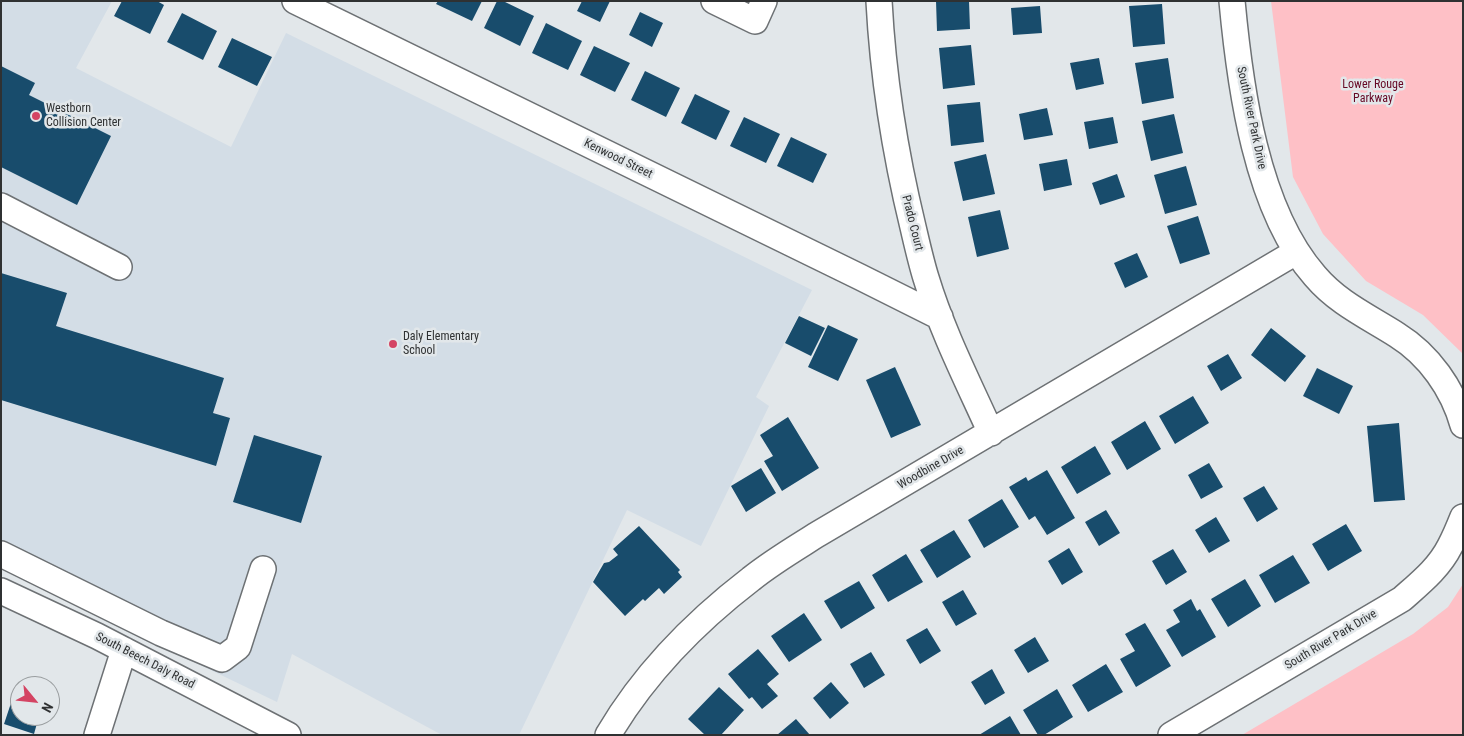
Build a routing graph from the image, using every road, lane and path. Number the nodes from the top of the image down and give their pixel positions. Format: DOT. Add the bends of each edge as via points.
graph roads {
  1 [pos="295,1"];
  2 [pos="714,1"];
  3 [pos="764,1"];
  4 [pos="879,1"];
  5 [pos="1232,1"];
  6 [pos="1,206"];
  7 [pos="1296,252"];
  8 [pos="119,267"];
  9 [pos="940,318"];
  10 [pos="1463,424"];
  11 [pos="991,433"];
  12 [pos="1463,517"];
  13 [pos="1,554"];
  14 [pos="263,569"];
  15 [pos="1,591"];
  16 [pos="161,633"];
  17 [pos="124,650"];
  18 [pos="151,664"];
  19 [pos="97,735"];
  20 [pos="288,735"];
  21 [pos="608,735"];
  22 [pos="1171,735"];
  1 -- 9 [label="street, Kenwood Street"];
  2 -- 3 [label="street" via="755,21"];
  4 -- 9 [label="street, Prado Court" via="880,32 902,178 926,278"];
  5 -- 7 [label="street, South River Park Drive" via="1244,94 1259,162 1279,219"];
  6 -- 8 [label="street"];
  7 -- 10 [label="street, South River Park Drive" via="1337,298 1419,352 1437,372"];
  7 -- 11 [label="street, Woodbine Drive"];
  9 -- 11 [label="street, Prado Court"];
  11 -- 21 [label="street, Woodbine Drive" via="818,534 752,578 703,619 658,665"];
  12 -- 22 [label="street, South River Park Drive" via="1440,563 1402,599"];
  13 -- 16 [label="street"];
  14 -- 16 [label="street" via="238,647 222,659"];
  15 -- 17 [label="street, South Beech Daly Road"];
  16 -- 18 [label="street"];
  17 -- 18 [label="street, South Beech Daly Road"];
  17 -- 19 [label="street"];
  18 -- 20 [label="street, South Beech Daly Road"];
}
